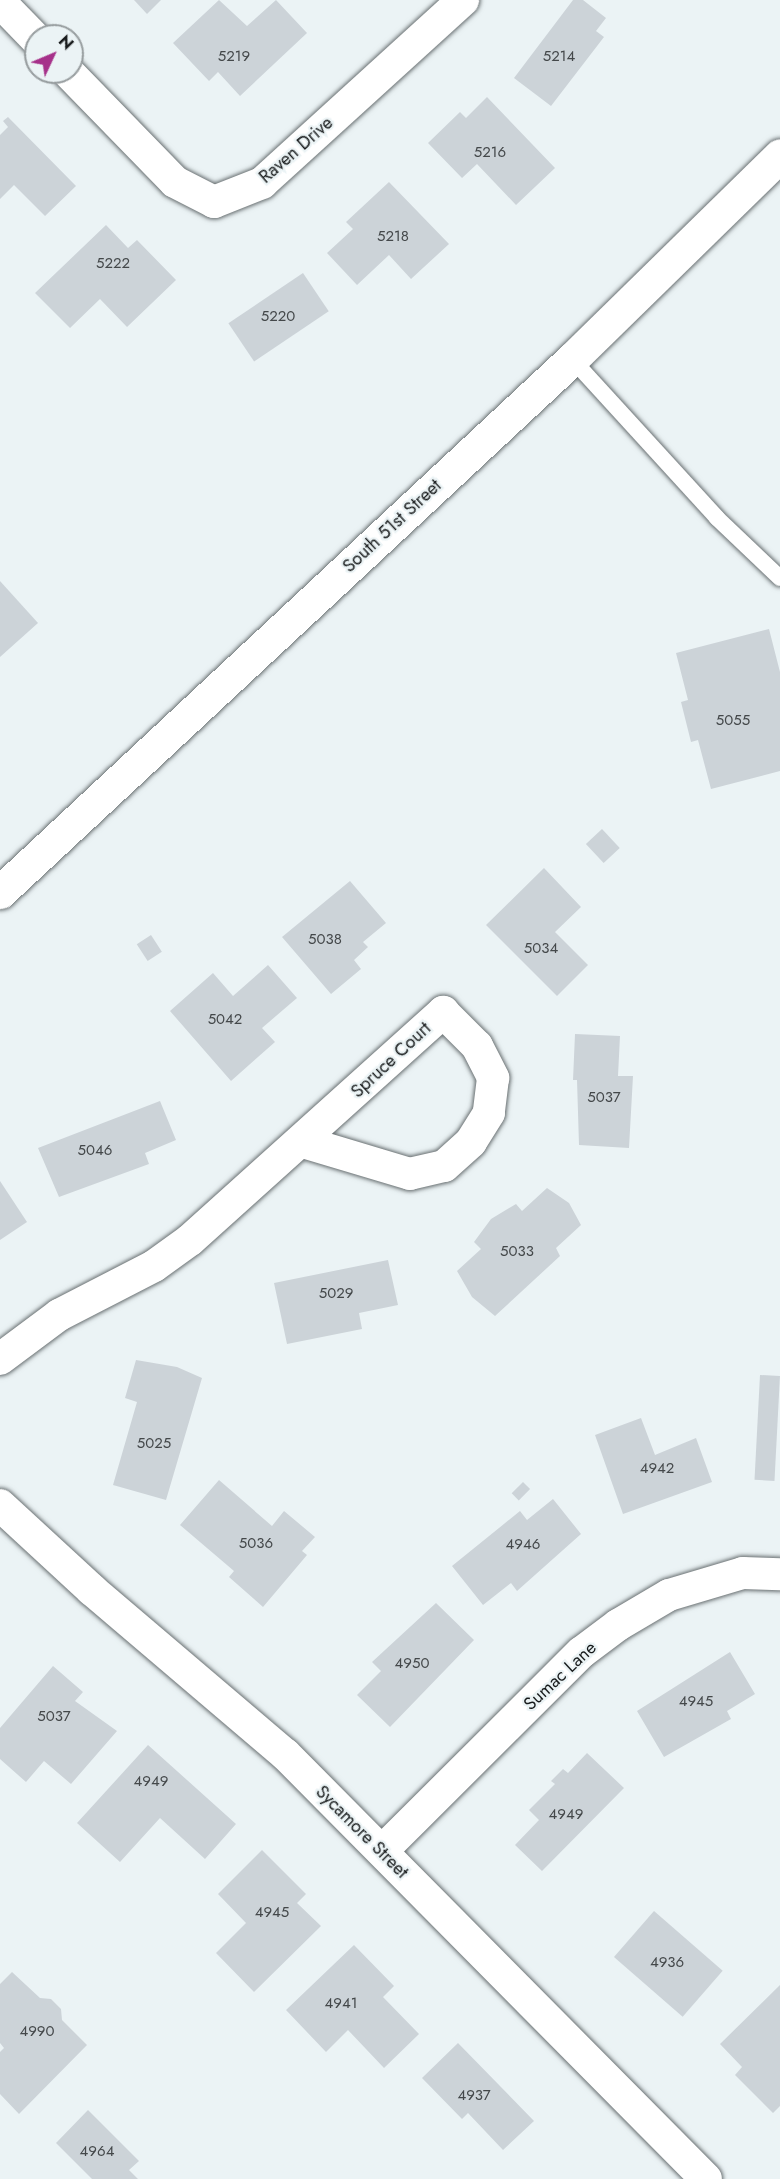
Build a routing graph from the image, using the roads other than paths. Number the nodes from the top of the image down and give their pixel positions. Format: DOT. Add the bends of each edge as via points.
graph roads {
  1 [pos="463,0"];
  2 [pos="0,2"];
  3 [pos="24,27"];
  4 [pos="80,84"];
  5 [pos="780,155"];
  6 [pos="572,358"];
  7 [pos="780,578"];
  8 [pos="0,892"];
  9 [pos="303,1142"];
  10 [pos="0,1359"];
  11 [pos="0,1505"];
  12 [pos="780,1574"];
  13 [pos="382,1851"];
  14 [pos="706,2179"];
  1 -- 4 [label="street, Raven Drive" via="262,183 214,202 175,182"];
  2 -- 3 [label="street"];
  5 -- 6 [label="street, South 51st Street"];
  6 -- 7 [label="lane" via="717,518"];
  6 -- 8 [label="street, South 51st Street"];
  9 -- 9 [label="street, Spruce Court" via="410,1174 444,1166 471,1142 489,1113 493,1078 477,1046 443,1012"];
  9 -- 10 [label="street, Spruce Court" via="190,1240 154,1266 59,1315"];
  11 -- 13 [label="street, Sycamore Street" via="92,1590 285,1754"];
  12 -- 13 [label="street, Sumac Lane" via="743,1573 669,1595 618,1625 582,1652"];
  13 -- 14 [label="street, Sycamore Street"];
}
